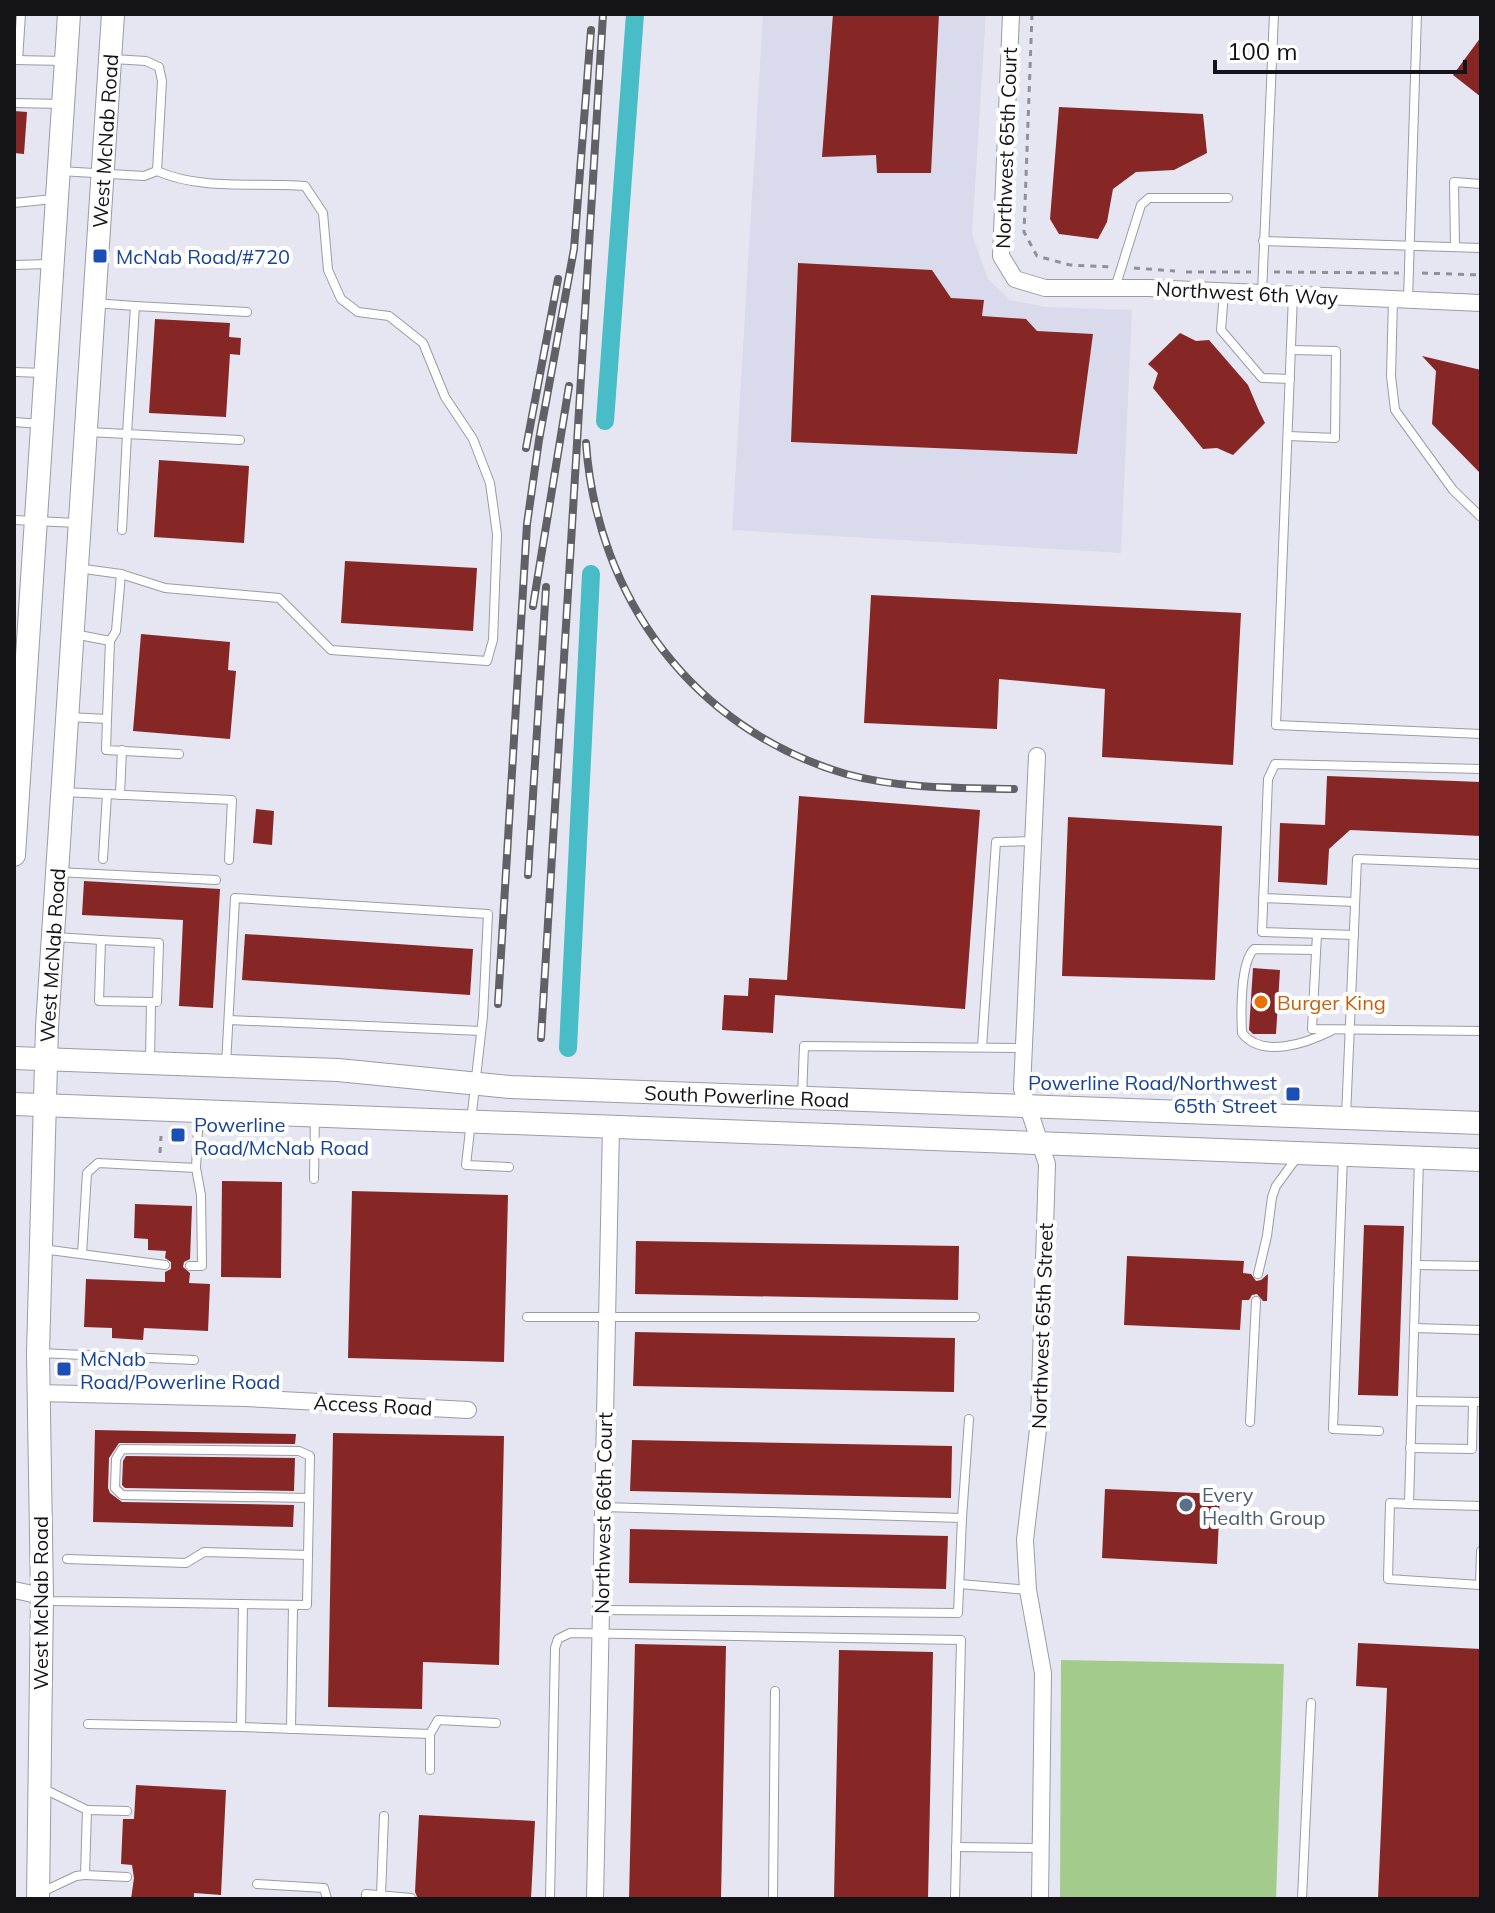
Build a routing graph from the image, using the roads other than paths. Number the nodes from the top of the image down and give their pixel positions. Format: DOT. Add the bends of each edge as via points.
graph roads {
  1 [pos="21,14"];
  2 [pos="69,14"];
  3 [pos="113,14"];
  4 [pos="1011,14"];
  5 [pos="1274,14"];
  6 [pos="1417,14"];
  7 [pos="110,58"];
  8 [pos="16,60"];
  9 [pos="66,61"];
  10 [pos="14,103"];
  11 [pos="64,104"];
  12 [pos="59,171"];
  13 [pos="157,171"];
  14 [pos="102,174"];
  15 [pos="1481,184"];
  16 [pos="1228,198"];
  17 [pos="57,199"];
  18 [pos="14,203"];
  19 [pos="1263,241"];
  20 [pos="1408,246"];
  21 [pos="1455,247"];
  22 [pos="1481,248"];
  23 [pos="53,263"];
  24 [pos="14,265"];
  25 [pos="1015,279"];
  26 [pos="1115,288"];
  27 [pos="1224,292"];
  28 [pos="1262,293"];
  29 [pos="1293,295"];
  30 [pos="1400,300"];
  31 [pos="94,303"];
  32 [pos="1481,303"];
  33 [pos="135,306"];
  34 [pos="247,312"];
  35 [pos="1291,350"];
  36 [pos="14,372"];
  37 [pos="46,373"];
  38 [pos="1290,379"];
  39 [pos="14,422"];
  40 [pos="42,424"];
  41 [pos="85,431"];
  42 [pos="127,434"];
  43 [pos="1289,436"];
  44 [pos="240,440"];
  45 [pos="1481,517"];
  46 [pos="25,520"];
  47 [pos="79,523"];
  48 [pos="122,530"];
  49 [pos="76,568"];
  50 [pos="121,574"];
  51 [pos="72,634"];
  52 [pos="110,641"];
  53 [pos="20,668"];
  54 [pos="67,717"];
  55 [pos="107,719"];
  56 [pos="1481,734"];
  57 [pos="122,750"];
  58 [pos="179,754"];
  59 [pos="1037,756"];
  60 [pos="1481,769"];
  61 [pos="62,792"];
  62 [pos="107,794"];
  63 [pos="120,795"];
  64 [pos="1033,841"];
  65 [pos="14,855"];
  66 [pos="103,859"];
  67 [pos="229,860"];
  68 [pos="1481,864"];
  69 [pos="57,872"];
  70 [pos="216,880"];
  71 [pos="1263,898"];
  72 [pos="1355,902"];
  73 [pos="1317,934"];
  74 [pos="1354,935"];
  75 [pos="52,937"];
  76 [pos="101,940"];
  77 [pos="1316,950"];
  78 [pos="151,1002"];
  79 [pos="229,1020"];
  80 [pos="1350,1028"];
  81 [pos="1333,1030"];
  82 [pos="481,1031"];
  83 [pos="1481,1031"];
  84 [pos="982,1047"];
  85 [pos="1023,1048"];
  86 [pos="14,1058"];
  87 [pos="46,1060"];
  88 [pos="150,1064"];
  89 [pos="226,1066"];
  90 [pos="474,1085"];
  91 [pos="802,1097"];
  92 [pos="14,1104"];
  93 [pos="45,1105"];
  94 [pos="1027,1106"];
  95 [pos="199,1110"];
  96 [pos="316,1114"];
  97 [pos="1346,1118"];
  98 [pos="470,1121"];
  99 [pos="1481,1123"];
  100 [pos="611,1127"];
  101 [pos="1040,1143"];
  102 [pos="1300,1153"];
  103 [pos="1343,1155"];
  104 [pos="1419,1158"];
  105 [pos="1481,1160"];
  106 [pos="509,1167"];
  107 [pos="196,1168"];
  108 [pos="314,1179"];
  109 [pos="41,1249"];
  110 [pos="82,1254"];
  111 [pos="165,1265"];
  112 [pos="1416,1265"];
  113 [pos="190,1266"];
  114 [pos="1481,1266"];
  115 [pos="1258,1274"];
  116 [pos="1256,1301"];
  117 [pos="608,1315"];
  118 [pos="527,1317"];
  119 [pos="975,1317"];
  120 [pos="1414,1328"];
  121 [pos="1481,1330"];
  122 [pos="38,1353"];
  123 [pos="194,1360"];
  124 [pos="39,1393"];
  125 [pos="1412,1401"];
  126 [pos="1477,1402"];
  127 [pos="468,1410"];
  128 [pos="969,1419"];
  129 [pos="1250,1422"];
  130 [pos="1379,1431"];
  131 [pos="1410,1448"];
  132 [pos="309,1498"];
  133 [pos="1409,1504"];
  134 [pos="1481,1506"];
  135 [pos="604,1507"];
  136 [pos="962,1518"];
  137 [pos="1481,1551"];
  138 [pos="308,1555"];
  139 [pos="67,1559"];
  140 [pos="960,1584"];
  141 [pos="14,1590"];
  142 [pos="1028,1590"];
  143 [pos="42,1596"];
  144 [pos="243,1604"];
  145 [pos="293,1605"];
  146 [pos="601,1610"];
  147 [pos="601,1633"];
  148 [pos="775,1691"];
  149 [pos="1311,1703"];
  150 [pos="496,1723"];
  151 [pos="88,1724"];
  152 [pos="241,1727"];
  153 [pos="291,1729"];
  154 [pos="430,1734"];
  155 [pos="430,1770"];
  156 [pos="39,1786"];
  157 [pos="87,1810"];
  158 [pos="127,1811"];
  159 [pos="384,1816"];
  160 [pos="956,1847"];
  161 [pos="1041,1848"];
  162 [pos="85,1875"];
  163 [pos="127,1877"];
  164 [pos="257,1884"];
  165 [pos="381,1895"];
  166 [pos="38,1896"];
  167 [pos="411,1898"];
  168 [pos="327,1899"];
  169 [pos="366,1899"];
  170 [pos="550,1899"];
  171 [pos="595,1899"];
  172 [pos="773,1899"];
  173 [pos="955,1899"];
  174 [pos="1040,1899"];
  175 [pos="1302,1899"];
  1 -- 8 [label="lane"];
  2 -- 9 [label="main road"];
  3 -- 7 [label="main road, West McNab Road"];
  4 -- 25 [label="street, Northwest 65th Court" via="1001,256"];
  5 -- 19 [label="lane"];
  6 -- 20 [label="lane"];
  7 -- 13 [label="lane" via="159,67"];
  7 -- 14 [label="main road, West McNab Road"];
  8 -- 9 [label="lane"];
  9 -- 11 [label="main road"];
  10 -- 11 [label="lane"];
  11 -- 12 [label="main road"];
  12 -- 14 [label="lane"];
  12 -- 17 [label="main road"];
  13 -- 14 [label="lane" via="144,176"];
  13 -- 50 [label="lane" via="174,179 305,186 323,213 328,270 341,299 358,312 389,316 423,343 490,483 497,534 493,640 487,661 331,650 279,598 165,588"];
  14 -- 31 [label="main road, West McNab Road"];
  15 -- 21 [label="lane" via="1454,182"];
  16 -- 26 [label="lane" via="1149,198 1141,205"];
  17 -- 18 [label="lane"];
  17 -- 23 [label="main road"];
  19 -- 20 [label="lane"];
  19 -- 28 [label="lane"];
  20 -- 21 [label="lane"];
  20 -- 30 [label="lane"];
  21 -- 22 [label="lane"];
  23 -- 24 [label="lane"];
  23 -- 37 [label="main road"];
  25 -- 26 [label="street, Northwest 6th Way" via="1045,288"];
  26 -- 27 [label="street, Northwest 6th Way"];
  27 -- 28 [label="street, Northwest 6th Way"];
  27 -- 38 [label="lane" via="1221,330 1262,378"];
  28 -- 29 [label="street, Northwest 6th Way"];
  29 -- 30 [label="street, Northwest 6th Way"];
  29 -- 35 [label="lane"];
  30 -- 32 [label="street, Northwest 6th Way"];
  30 -- 45 [label="lane" via="1391,376 1395,410 1453,490"];
  31 -- 33 [label="lane"];
  31 -- 41 [label="main road, West McNab Road"];
  33 -- 34 [label="lane"];
  33 -- 42 [label="lane"];
  35 -- 38 [label="lane"];
  35 -- 43 [label="lane" via="1336,351 1335,438"];
  36 -- 37 [label="lane"];
  37 -- 40 [label="main road"];
  38 -- 43 [label="lane"];
  39 -- 40 [label="lane"];
  40 -- 46 [label="main road"];
  41 -- 42 [label="lane"];
  41 -- 47 [label="main road, West McNab Road"];
  42 -- 44 [label="lane"];
  42 -- 48 [label="lane"];
  43 -- 56 [label="lane" via="1276,725"];
  46 -- 47 [label="lane"];
  46 -- 53 [label="main road"];
  47 -- 49 [label="main road, West McNab Road"];
  49 -- 50 [label="lane"];
  49 -- 51 [label="main road, West McNab Road"];
  50 -- 52 [label="lane" via="116,631"];
  51 -- 52 [label="lane"];
  51 -- 54 [label="main road, West McNab Road"];
  52 -- 55 [label="lane"];
  53 -- 65 [label="main road"];
  54 -- 55 [label="lane"];
  54 -- 61 [label="main road, West McNab Road"];
  55 -- 57 [label="lane" via="106,750"];
  57 -- 58 [label="lane"];
  57 -- 63 [label="lane"];
  59 -- 64 [label="street, Northwest 65th Street"];
  60 -- 71 [label="lane" via="1275,764 1268,779"];
  61 -- 62 [label="lane"];
  61 -- 69 [label="main road, West McNab Road"];
  62 -- 63 [label="lane"];
  62 -- 66 [label="lane"];
  63 -- 67 [label="lane" via="232,800"];
  64 -- 84 [label="lane" via="996,842"];
  64 -- 85 [label="street, Northwest 65th Street"];
  68 -- 72 [label="lane" via="1357,859"];
  69 -- 70 [label="lane"];
  69 -- 75 [label="main road, West McNab Road"];
  71 -- 72 [label="lane"];
  71 -- 73 [label="lane" via="1262,932"];
  72 -- 74 [label="lane"];
  73 -- 74 [label="lane"];
  73 -- 77 [label="lane"];
  74 -- 80 [label="lane"];
  75 -- 76 [label="lane"];
  75 -- 87 [label="main road, West McNab Road"];
  76 -- 78 [label="lane" via="99,1001"];
  76 -- 78 [label="lane" via="159,943 157,1002"];
  77 -- 81 [label="lane" via="1312,1029"];
  77 -- 81 [label="lane" via="1254,949 1249,954 1242,1033 1257,1045 1297,1046"];
  78 -- 88 [label="lane"];
  79 -- 82 [label="lane"];
  79 -- 82 [label="lane" via="235,898 488,914"];
  79 -- 89 [label="lane"];
  80 -- 81 [label="lane"];
  80 -- 83 [label="lane"];
  80 -- 97 [label="lane"];
  82 -- 90 [label="lane"];
  84 -- 85 [label="lane"];
  84 -- 91 [label="lane" via="804,1046"];
  85 -- 94 [label="street, Northwest 65th Street"];
  86 -- 87 [label="main road, South Powerline Road"];
  87 -- 88 [label="main road, South Powerline Road"];
  87 -- 93 [label="main road, West McNab Road"];
  88 -- 89 [label="main road, South Powerline Road"];
  89 -- 90 [label="main road, South Powerline Road" via="367,1072"];
  90 -- 91 [label="main road, South Powerline Road"];
  90 -- 98 [label="lane"];
  91 -- 94 [label="main road, South Powerline Road"];
  92 -- 93 [label="main road, South Powerline Road"];
  93 -- 95 [label="main road, South Powerline Road"];
  93 -- 109 [label="main road, West McNab Road"];
  94 -- 97 [label="main road, South Powerline Road"];
  94 -- 101 [label="street, Northwest 65th Street"];
  95 -- 96 [label="main road, South Powerline Road"];
  95 -- 107 [label="lane"];
  96 -- 98 [label="main road, South Powerline Road"];
  96 -- 108 [label="lane"];
  97 -- 99 [label="main road, South Powerline Road"];
  98 -- 100 [label="main road, South Powerline Road"];
  98 -- 106 [label="lane" via="466,1165"];
  100 -- 101 [label="main road, South Powerline Road"];
  100 -- 117 [label="street, Northwest 66th Court"];
  101 -- 102 [label="main road, South Powerline Road"];
  101 -- 142 [label="street, Northwest 65th Street" via="1047,1175 1039,1421 1025,1540"];
  102 -- 103 [label="main road, South Powerline Road"];
  102 -- 115 [label="lane" via="1272,1197"];
  103 -- 104 [label="main road, South Powerline Road"];
  103 -- 130 [label="lane" via="1333,1429"];
  104 -- 105 [label="main road, South Powerline Road"];
  104 -- 112 [label="lane"];
  107 -- 110 [label="lane" via="98,1163 87,1173"];
  107 -- 113 [label="lane" via="202,1266"];
  109 -- 110 [label="lane"];
  109 -- 122 [label="main road, West McNab Road"];
  110 -- 111 [label="lane"];
  112 -- 114 [label="lane"];
  112 -- 120 [label="lane"];
  116 -- 129 [label="lane"];
  117 -- 118 [label="lane"];
  117 -- 119 [label="lane"];
  117 -- 135 [label="street, Northwest 66th Court"];
  120 -- 121 [label="lane"];
  120 -- 125 [label="lane"];
  122 -- 123 [label="lane"];
  122 -- 124 [label="main road, West McNab Road"];
  124 -- 127 [label="street, Access Road"];
  124 -- 143 [label="main road, West McNab Road"];
  125 -- 126 [label="lane"];
  125 -- 131 [label="lane"];
  126 -- 131 [label="lane" via="1472,1449"];
  128 -- 136 [label="lane"];
  131 -- 133 [label="lane"];
  132 -- 132 [label="lane" via="310,1456 299,1451 122,1449 116,1459 115,1488 122,1495"];
  132 -- 138 [label="lane"];
  133 -- 134 [label="lane"];
  133 -- 137 [label="lane" via="1390,1503 1388,1579 1480,1585"];
  135 -- 136 [label="lane"];
  135 -- 146 [label="street, Northwest 66th Court"];
  136 -- 140 [label="lane"];
  138 -- 139 [label="lane" via="204,1552 186,1563"];
  138 -- 145 [label="lane" via="307,1605"];
  140 -- 142 [label="lane"];
  140 -- 146 [label="lane" via="958,1613"];
  141 -- 143 [label="street"];
  142 -- 161 [label="street, Northwest 65th Street" via="1043,1673"];
  143 -- 144 [label="lane" via="52,1601"];
  143 -- 156 [label="main road, West McNab Road"];
  144 -- 145 [label="lane"];
  144 -- 152 [label="lane"];
  145 -- 153 [label="lane"];
  146 -- 147 [label="street, Northwest 66th Court"];
  147 -- 160 [label="lane" via="961,1640"];
  147 -- 170 [label="lane" via="570,1633 558,1639 555,1648"];
  147 -- 171 [label="street, Northwest 66th Court"];
  148 -- 172 [label="lane"];
  149 -- 175 [label="lane"];
  150 -- 154 [label="lane" via="438,1720"];
  151 -- 152 [label="lane"];
  152 -- 153 [label="lane"];
  153 -- 154 [label="lane"];
  154 -- 155 [label="lane"];
  156 -- 157 [label="lane"];
  156 -- 166 [label="main road, West McNab Road"];
  157 -- 158 [label="lane"];
  157 -- 162 [label="lane"];
  159 -- 165 [label="lane"];
  160 -- 161 [label="lane"];
  160 -- 173 [label="lane"];
  161 -- 174 [label="street, Northwest 65th Street"];
  162 -- 163 [label="lane"];
  162 -- 166 [label="lane"];
  164 -- 168 [label="lane" via="324,1888"];
  165 -- 167 [label="lane"];
  165 -- 169 [label="lane" via="366,1894"];
}
